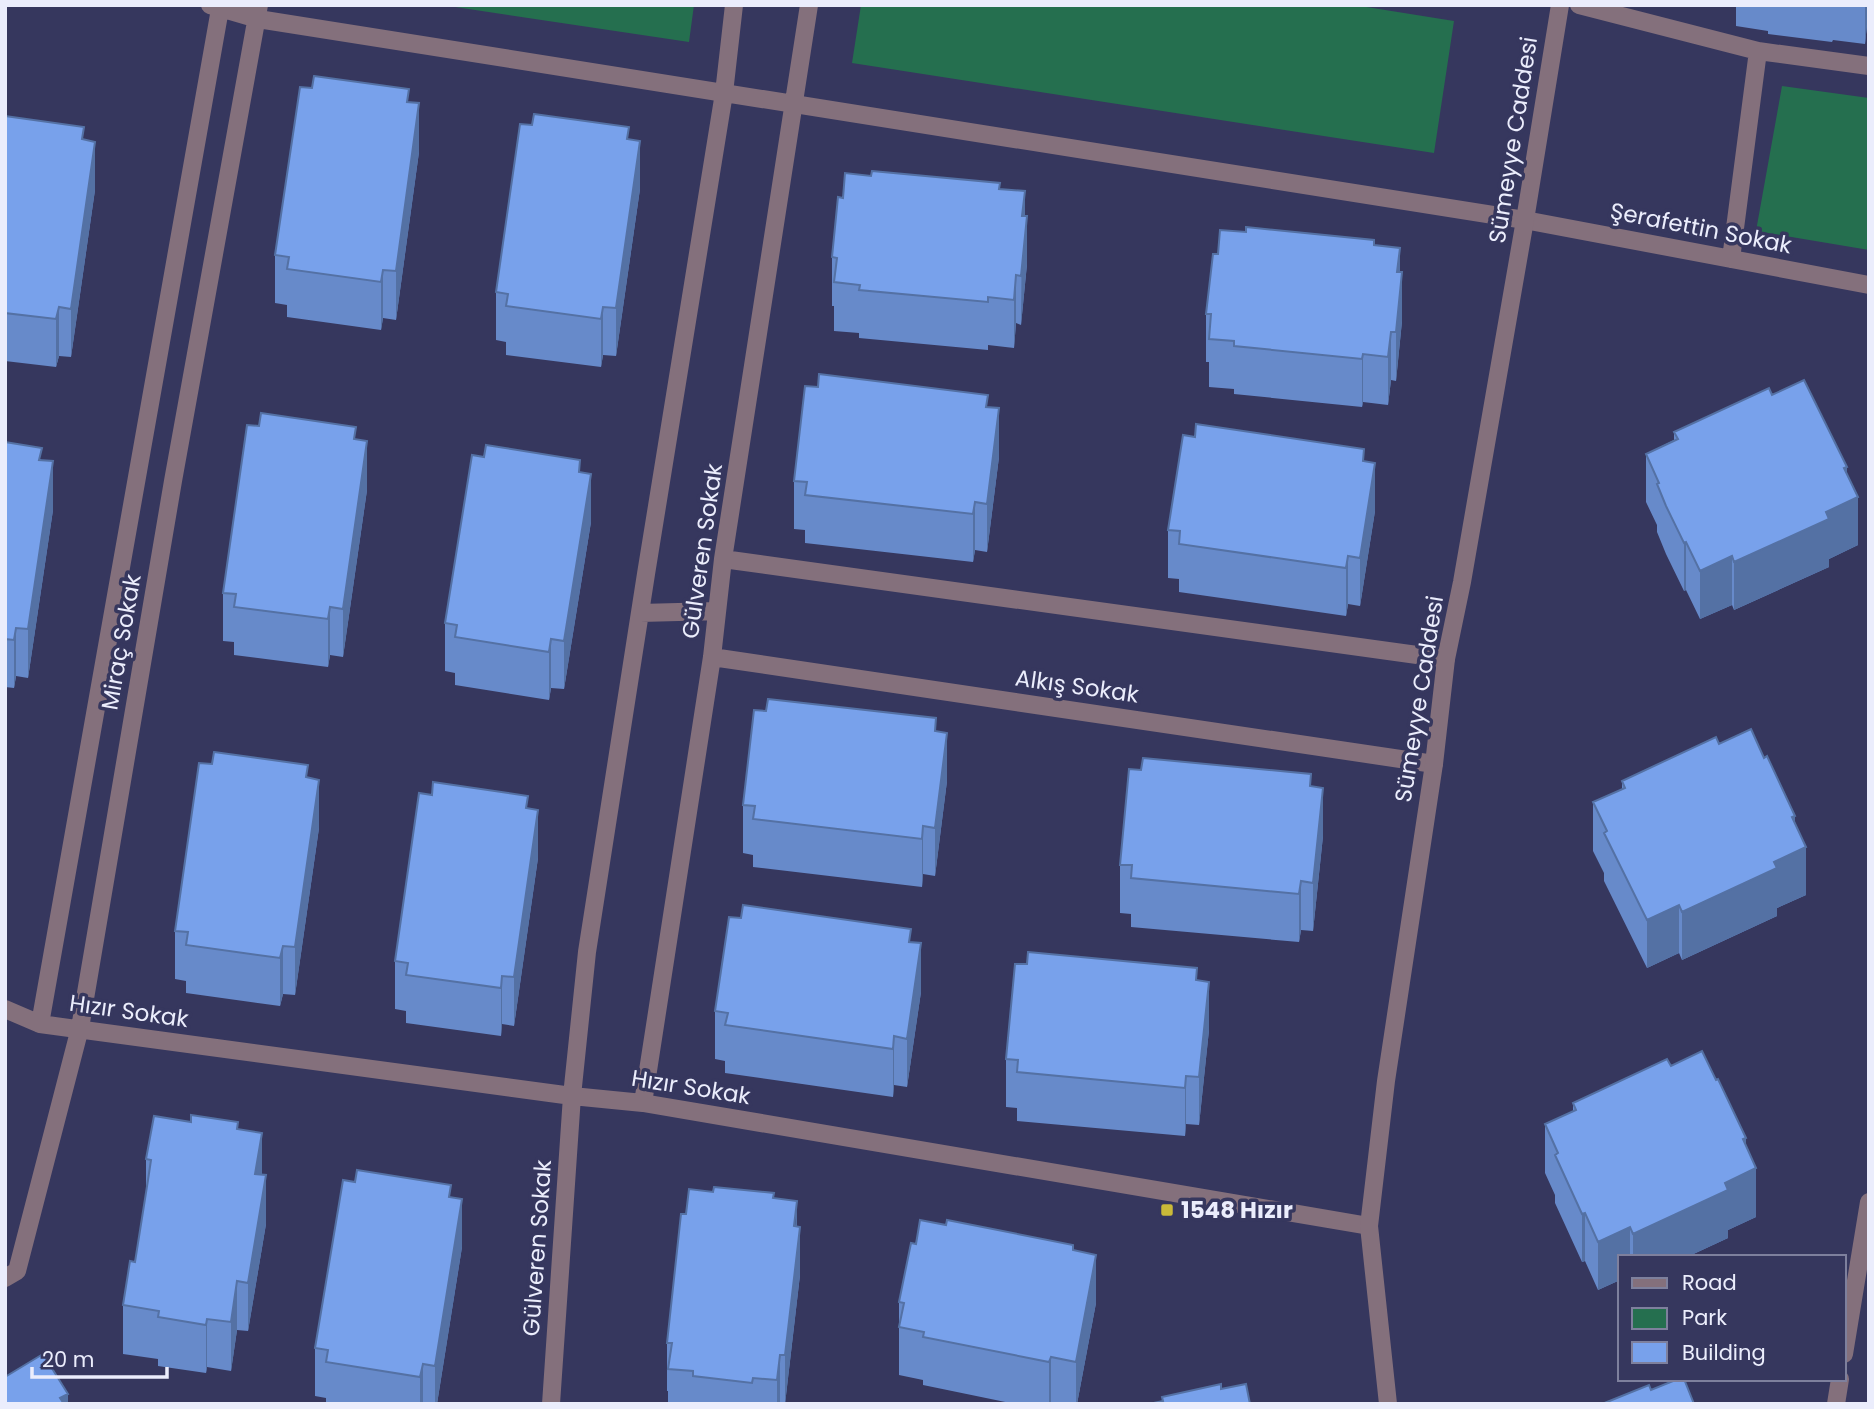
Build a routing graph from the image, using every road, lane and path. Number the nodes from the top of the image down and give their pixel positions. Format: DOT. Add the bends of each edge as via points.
graph roads {
  1 [pos="734,5"];
  2 [pos="809,5"];
  3 [pos="1560,5"];
  4 [pos="1579,5"];
  5 [pos="215,7"];
  6 [pos="259,12"];
  7 [pos="1758,51"];
  8 [pos="1869,66"];
  9 [pos="724,93"];
  10 [pos="794,105"];
  11 [pos="1525,220"];
  12 [pos="1731,259"];
  13 [pos="1869,285"];
  14 [pos="723,559"];
  15 [pos="717,611"];
  16 [pos="640,613"];
  17 [pos="712,657"];
  18 [pos="1446,659"];
  19 [pos="1434,764"];
  20 [pos="5,1009"];
  21 [pos="40,1024"];
  22 [pos="80,1028"];
  23 [pos="572,1096"];
  24 [pos="643,1103"];
  25 [pos="1869,1202"];
  26 [pos="1369,1226"];
  27 [pos="5,1278"];
  28 [pos="1846,1342"];
  29 [pos="1840,1381"];
  30 [pos="551,1404"];
  31 [pos="1388,1404"];
  32 [pos="1836,1404"];
  1 -- 9 [label="street, Gülveren Sokak"];
  2 -- 10 [label="street, Gülveren Sokak"];
  3 -- 11 [label="street, Sümeyye Caddesi"];
  4 -- 7 [label="street"];
  5 -- 6 [label="street, Şerafettin Sokak"];
  5 -- 21 [label="street"];
  6 -- 9 [label="street, Şerafettin Sokak"];
  6 -- 22 [label="street, Miraç Sokak"];
  7 -- 8 [label="street"];
  7 -- 12 [label="street"];
  9 -- 10 [label="street, Şerafettin Sokak"];
  9 -- 16 [label="street, Gülveren Sokak"];
  10 -- 11 [label="street, Şerafettin Sokak"];
  10 -- 14 [label="street, Gülveren Sokak"];
  11 -- 12 [label="street, Şerafettin Sokak"];
  11 -- 18 [label="street, Sümeyye Caddesi"];
  12 -- 13 [label="street, Şerafettin Sokak"];
  14 -- 15 [label="street, Gülveren Sokak"];
  14 -- 18 [label="street"];
  15 -- 16 [label="street"];
  15 -- 17 [label="street, Gülveren Sokak"];
  16 -- 23 [label="street, Gülveren Sokak" via="587,951"];
  17 -- 19 [label="street, Alkış Sokak"];
  17 -- 24 [label="street, Gülveren Sokak"];
  18 -- 19 [label="street, Sümeyye Caddesi"];
  19 -- 26 [label="street, Sümeyye Caddesi"];
  20 -- 21 [label="street, Hızır Sokak"];
  21 -- 22 [label="street, Hızır Sokak"];
  22 -- 23 [label="street, Hızır Sokak"];
  22 -- 27 [label="street, Miraç Sokak" via="17,1271"];
  23 -- 24 [label="street, Hızır Sokak"];
  23 -- 30 [label="street, Gülveren Sokak"];
  24 -- 26 [label="street, Hızır Sokak"];
  25 -- 28 [label="street"];
  26 -- 31 [label="street, Sümeyye Caddesi"];
  29 -- 32 [label="street"];
}
